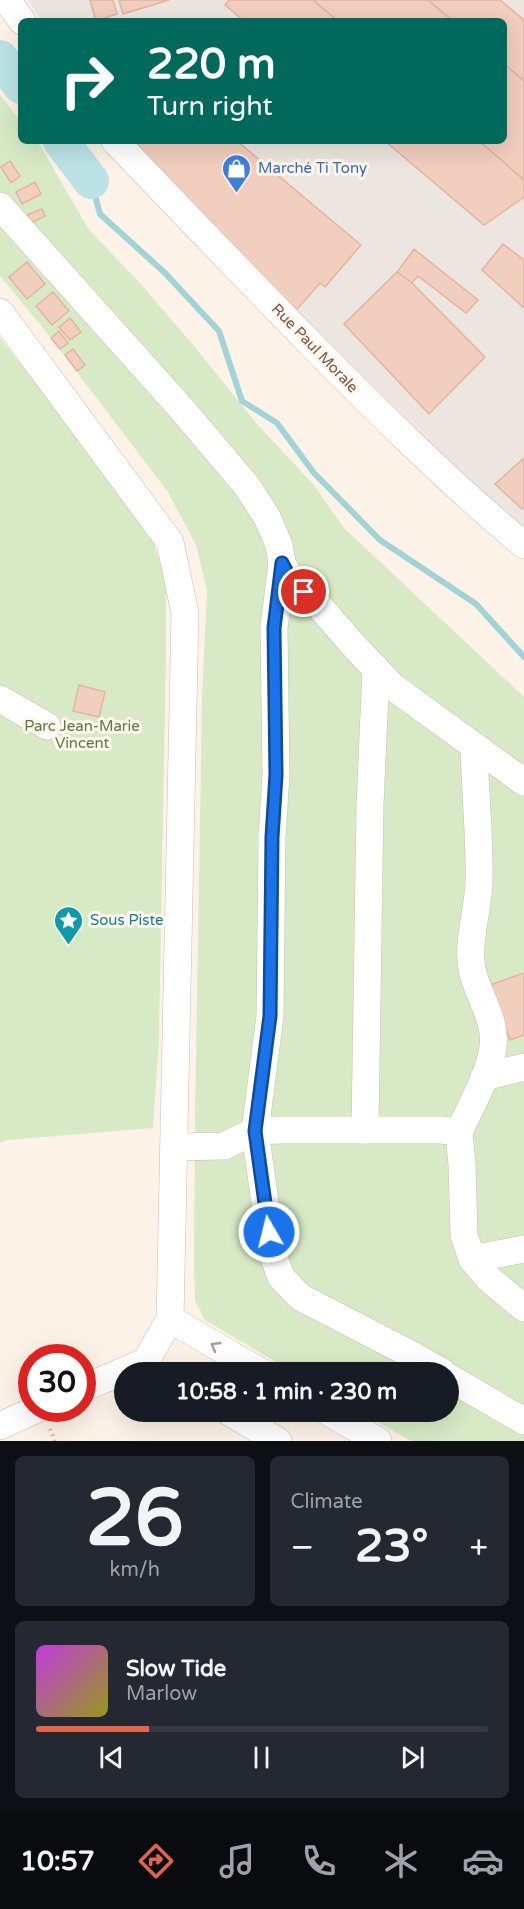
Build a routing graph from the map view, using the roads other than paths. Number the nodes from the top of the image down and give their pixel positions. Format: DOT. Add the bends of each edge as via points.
graph roads {
  1 [pos="7,0"];
  2 [pos="20,18"];
  3 [pos="118,144"];
  4 [pos="0,206"];
  5 [pos="0,312"];
  6 [pos="524,545"];
  7 [pos="282,563"];
  8 [pos="376,669"];
  9 [pos="0,699"];
  10 [pos="47,726"];
  11 [pos="474,746"];
  12 [pos="524,782"];
  13 [pos="524,1067"];
  14 [pos="484,1077"];
  15 [pos="365,1130"];
  16 [pos="255,1131"];
  17 [pos="459,1132"];
  18 [pos="174,1147"];
  19 [pos="524,1249"];
  20 [pos="472,1260"];
  21 [pos="524,1308"];
  22 [pos="170,1319"];
  23 [pos="157,1362"];
  24 [pos="244,1362"];
  25 [pos="424,1362"];
  26 [pos="114,1379"];
  27 [pos="459,1383"];
  28 [pos="96,1385"];
  29 [pos="18,1418"];
  30 [pos="524,1421"];
  31 [pos="246,1422"];
  32 [pos="345,1422"];
  33 [pos="0,1426"];
  34 [pos="278,1441"];
  35 [pos="378,1441"];
  1 -- 2 [label="street"];
  3 -- 6 [label="street, Rue Paul Morale" via="403,437"];
  4 -- 7 [label="street" via="247,486 267,517"];
  5 -- 18 [label="street" via="170,542 183,603"];
  7 -- 8 [label="street" via="293,584 315,601"];
  7 -- 16 [label="street" via="274,628 276,775 270,1016"];
  8 -- 11 [label="street" via="393,687"];
  8 -- 15 [label="street"];
  9 -- 10 [label="street"];
  11 -- 12 [label="street"];
  11 -- 14 [label="street" via="479,880 472,969 491,1022 494,1047"];
  13 -- 14 [label="street"];
  14 -- 17 [label="street"];
  15 -- 16 [label="street"];
  15 -- 17 [label="street"];
  16 -- 18 [label="street" via="224,1146"];
  16 -- 25 [label="street" via="272,1252 282,1277 300,1297"];
  17 -- 20 [label="street" via="464,1235"];
  18 -- 22 [label="street"];
  19 -- 20 [label="street"];
  20 -- 21 [label="street"];
  22 -- 23 [label="street"];
  24 -- 22 [label="street, one-way"];
  26 -- 28 [label="street"];
  27 -- 30 [label="street"];
  29 -- 33 [label="street"];
  31 -- 34 [label="street"];
  32 -- 35 [label="street"];
}
